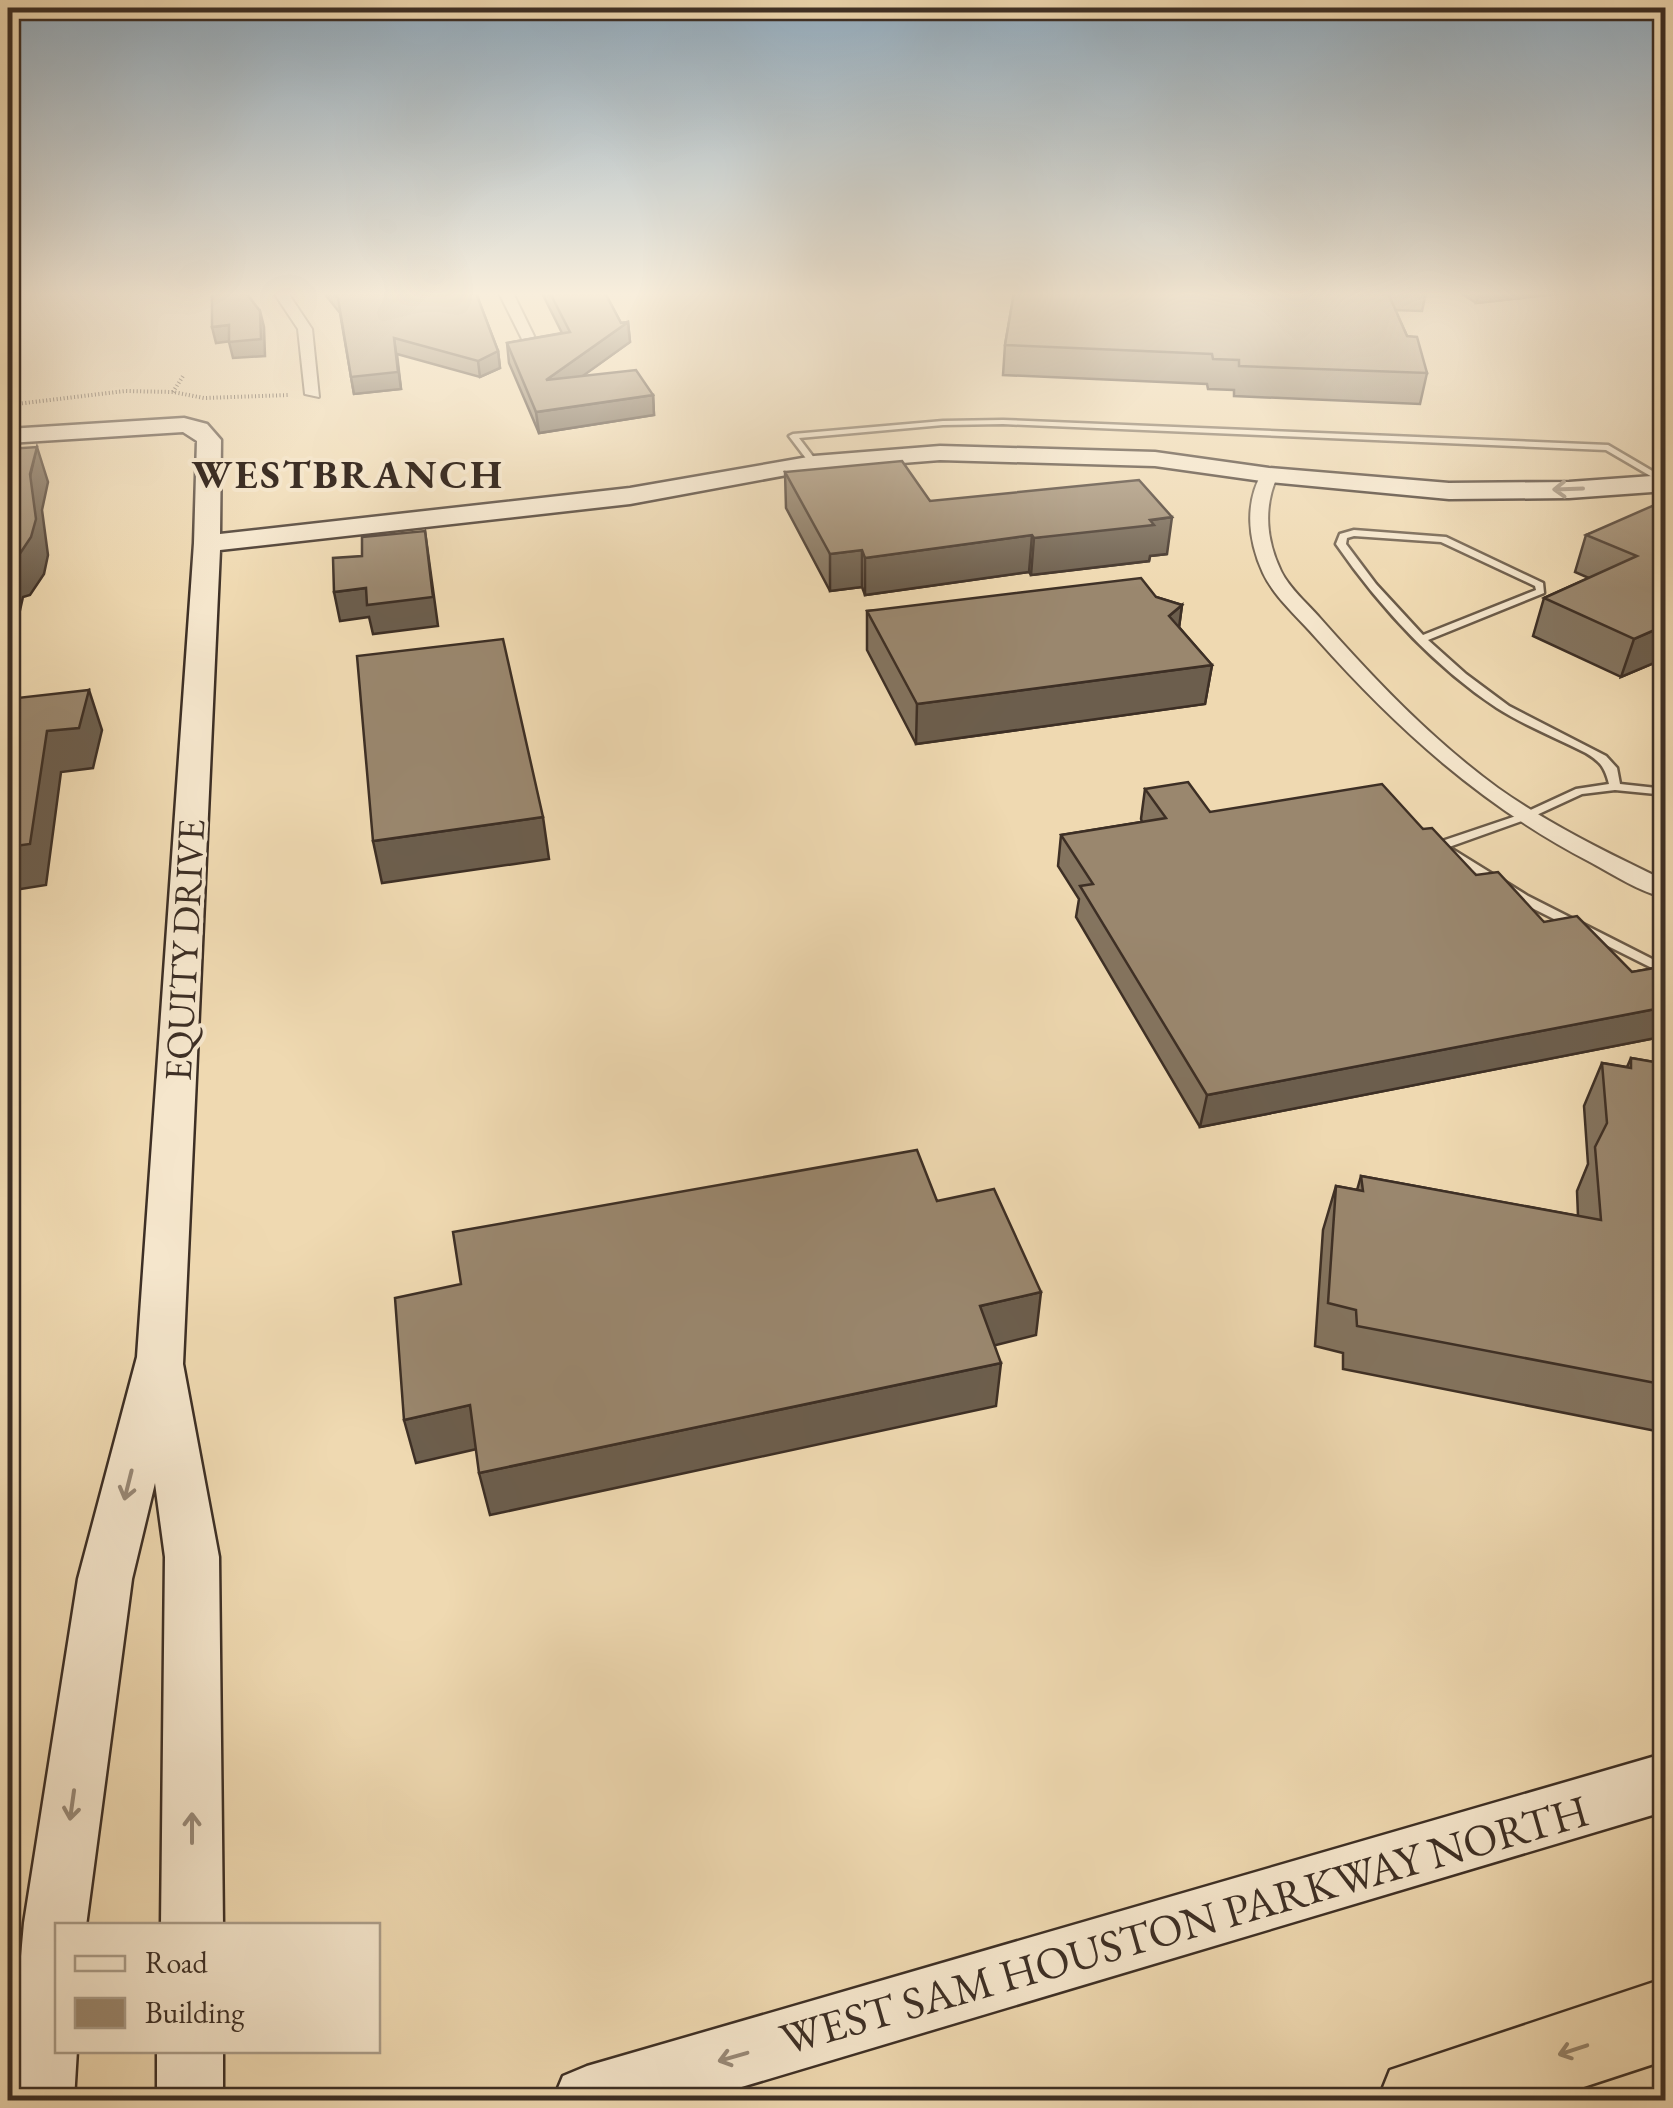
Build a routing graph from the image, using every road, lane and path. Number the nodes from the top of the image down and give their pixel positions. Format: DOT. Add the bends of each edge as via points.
graph roads {
  1 [pos="114,391"];
  2 [pos="159,391"];
  3 [pos="174,392"];
  4 [pos="313,394"];
  5 [pos="8,405"];
  6 [pos="8,436"];
  7 [pos="814,463"];
  8 [pos="719,482"];
  9 [pos="1264,483"];
  10 [pos="1666,483"];
  11 [pos="1666,504"];
  12 [pos="207,543"];
  13 [pos="1424,638"];
  14 [pos="1615,787"];
  15 [pos="1666,792"];
  16 [pos="1526,816"];
  17 [pos="1666,892"];
  18 [pos="1666,971"];
  19 [pos="160,1357"];
  20 [pos="1666,1782"];
  21 [pos="192,1923"];
  22 [pos="1666,2020"];
  23 [pos="190,2053"];
  24 [pos="40,2100"];
  25 [pos="190,2100"];
  26 [pos="587,2100"];
  27 [pos="1420,2100"];
  1 -- 5 [label="path"];
  2 -- 3 [label="path"];
  3 -- 4 [label="path" via="204,398"];
  6 -- 12 [label="street, EQUITY DRIVE" via="160,424 199,429 209,440"];
  7 -- 8 [label="street"];
  7 -- 9 [label="street" via="940,453 1052,454 1156,459"];
  7 -- 10 [label="lane" via="793,436 1003,422 1608,448"];
  8 -- 9 [label="street" via="922,469"];
  8 -- 12 [label="street"];
  10 -- 9 [label="street, one-way" via="1568,490"];
  9 -- 11 [label="street" via="1445,509 1593,511"];
  9 -- 16 [label="street" via="1262,548 1274,577 1413,728"];
  12 -- 19 [label="street, EQUITY DRIVE"];
  13 -- 13 [label="lane" via="1362,577 1340,544 1343,536 1443,539 1540,586"];
  13 -- 14 [label="lane" via="1505,708 1602,758"];
  14 -- 15 [label="lane"];
  14 -- 16 [label="lane" via="1580,791"];
  16 -- 17 [label="street"];
  16 -- 18 [label="lane" via="1440,846 1524,899"];
  21 -- 19 [label="street, EQUITY DRIVE, one-way" via="192,1557"];
  19 -- 24 [label="street, EQUITY DRIVE, one-way" via="105,1580 55,1923"];
  20 -- 26 [label="street, WEST SAM HOUSTON PARKWAY NORTH, one-way"];
  22 -- 27 [label="highway, one-way"];
  23 -- 25 [label="street"];
}
